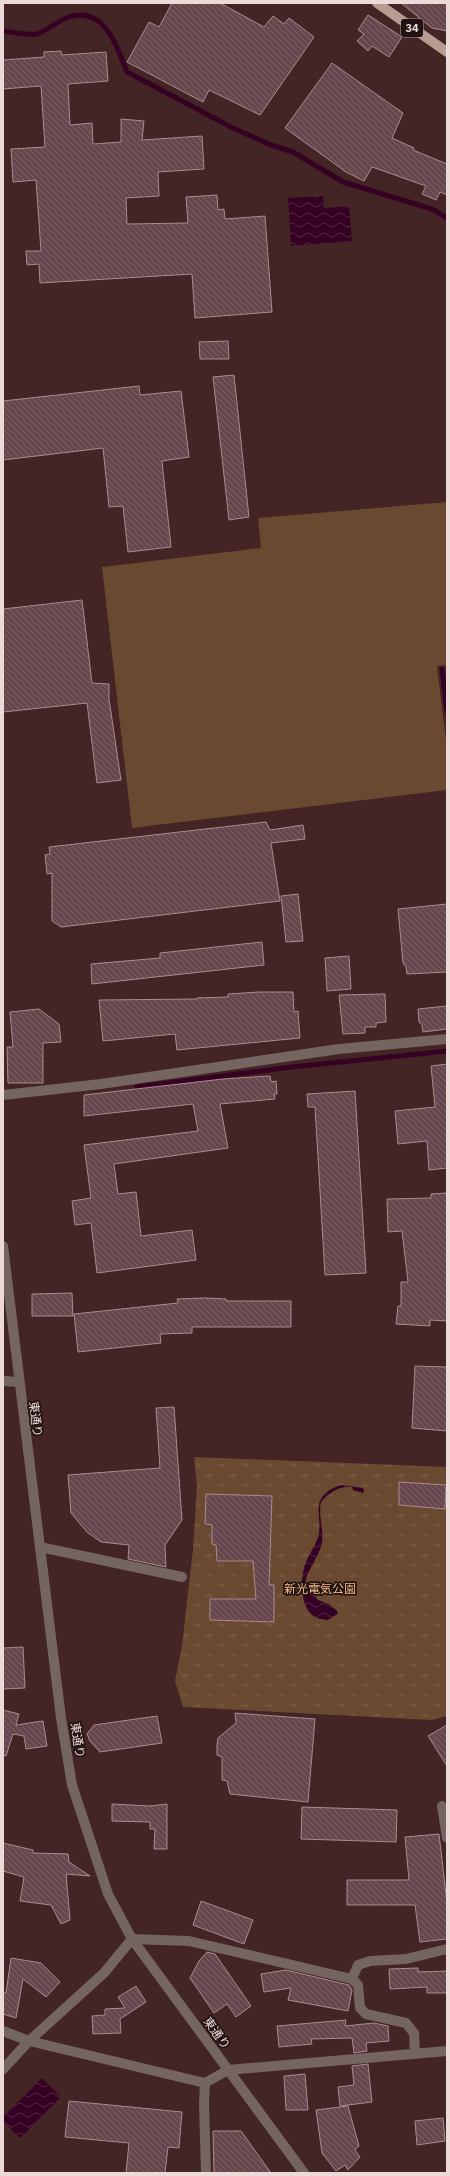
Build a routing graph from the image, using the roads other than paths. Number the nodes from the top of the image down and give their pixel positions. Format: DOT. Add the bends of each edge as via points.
graph roads {
  1 [pos="377,3"];
  2 [pos="447,52"];
  3 [pos="447,1039"];
  4 [pos="3,1095"];
  5 [pos="3,1246"];
  6 [pos="3,1381"];
  7 [pos="19,1382"];
  8 [pos="40,1548"];
  9 [pos="182,1577"];
  10 [pos="442,1806"];
  11 [pos="447,1838"];
  12 [pos="132,1939"];
  13 [pos="447,1949"];
  14 [pos="352,1979"];
  15 [pos="3,2031"];
  16 [pos="29,2041"];
  17 [pos="447,2051"];
  18 [pos="415,2054"];
  19 [pos="3,2069"];
  20 [pos="228,2070"];
  21 [pos="206,2082"];
  22 [pos="206,2173"];
  23 [pos="304,2173"];
  1 -- 2 [label="main road, 34"];
  3 -- 4 [label="street" via="339,1049 101,1084"];
  5 -- 7 [label="street, 東通り"];
  6 -- 7 [label="street"];
  7 -- 8 [label="street, 東通り"];
  8 -- 9 [label="street"];
  8 -- 12 [label="street, 東通り" via="72,1785 108,1894"];
  10 -- 11 [label="street"];
  12 -- 14 [label="street" via="189,1941"];
  12 -- 16 [label="street" via="104,1973"];
  12 -- 20 [label="street, 東通り"];
  13 -- 14 [label="street" via="406,1959 370,1961 358,1965"];
  14 -- 18 [label="street" via="358,1985 360,2008 366,2014 406,2023 414,2033"];
  15 -- 16 [label="street"];
  16 -- 19 [label="street"];
  16 -- 21 [label="street"];
  17 -- 18 [label="street"];
  18 -- 20 [label="street"];
  20 -- 21 [label="street"];
  20 -- 23 [label="street, 東通り"];
  21 -- 22 [label="street"];
}
